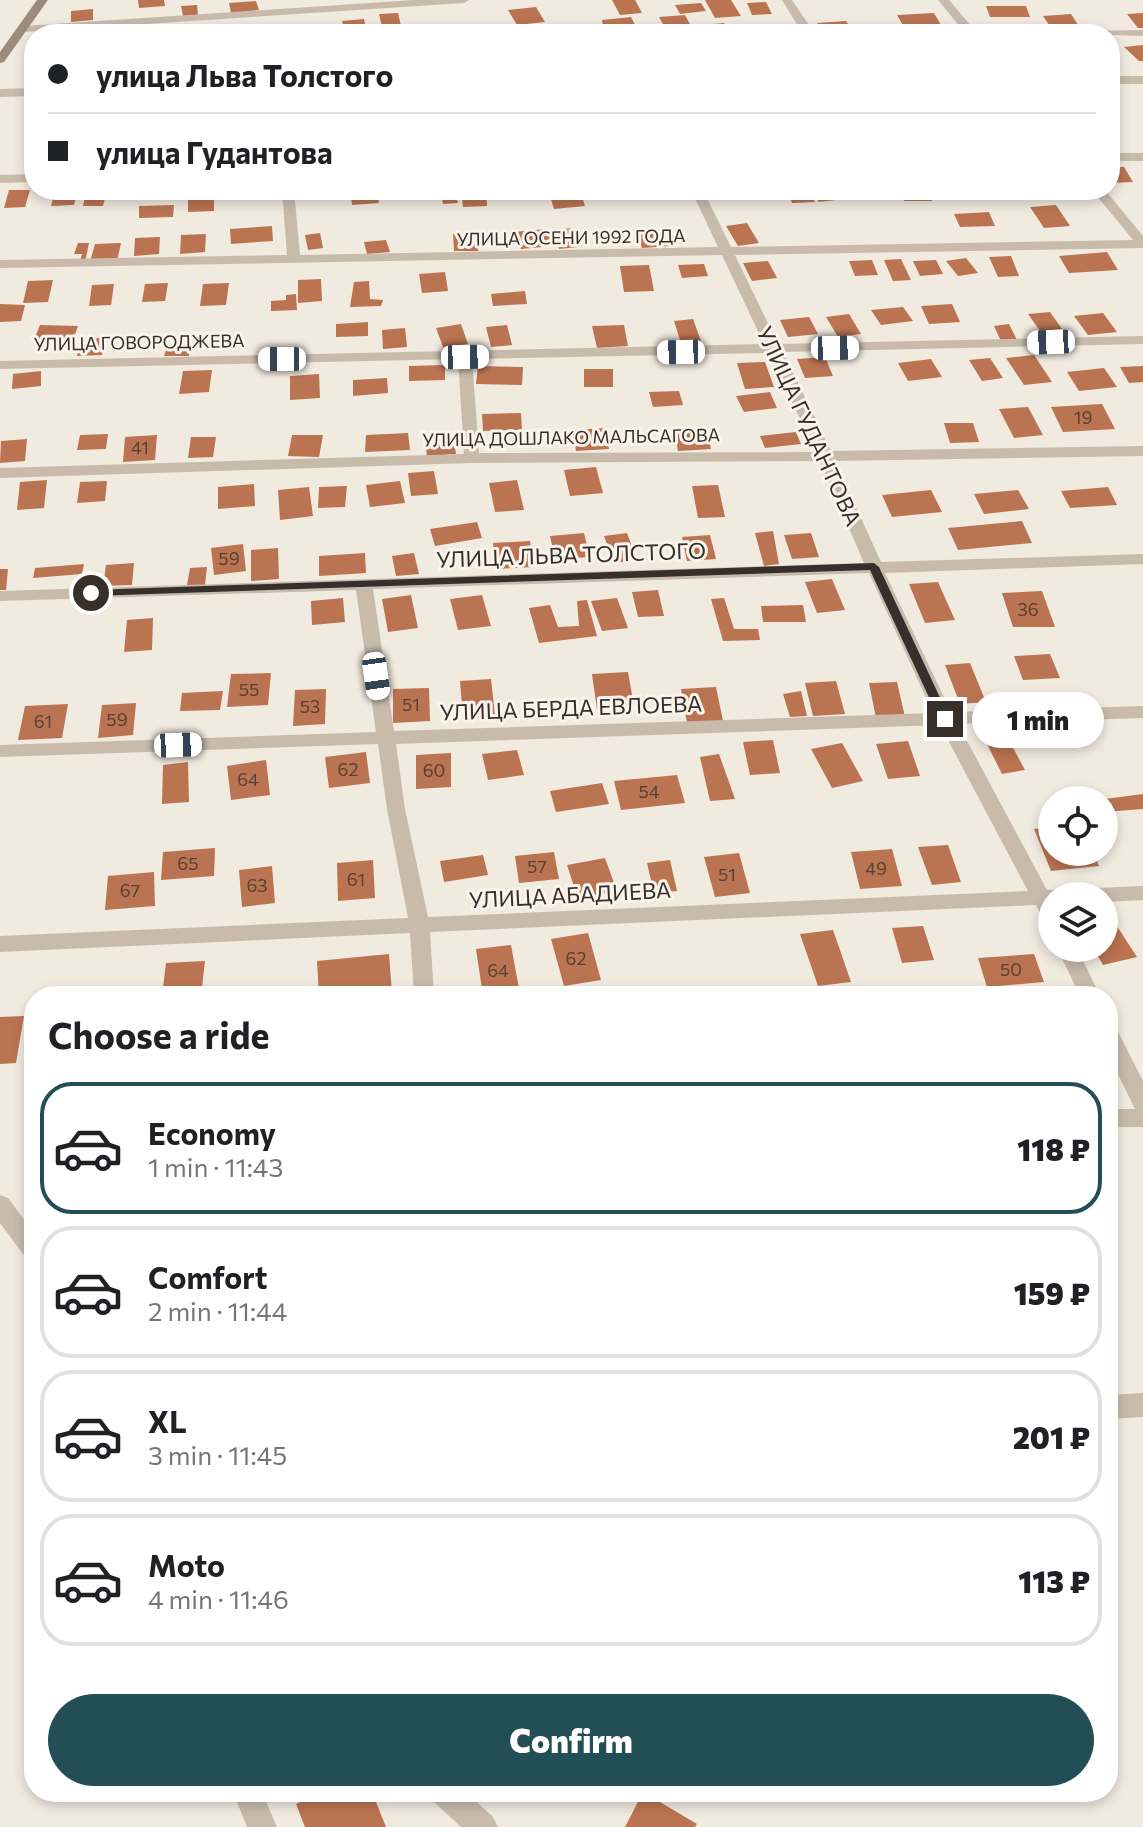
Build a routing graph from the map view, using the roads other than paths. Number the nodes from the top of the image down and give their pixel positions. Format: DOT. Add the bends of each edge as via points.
graph roads {
  1 [pos="43,0"];
  2 [pos="464,0"];
  3 [pos="787,0"];
  4 [pos="943,0"];
  5 [pos="27,24"];
  6 [pos="100,24"];
  7 [pos="803,24"];
  8 [pos="963,24"];
  9 [pos="24,29"];
  10 [pos="1120,33"];
  11 [pos="1143,33"];
  12 [pos="0,60"];
  13 [pos="1120,80"];
  14 [pos="1143,80"];
  15 [pos="24,92"];
  16 [pos="0,93"];
  17 [pos="1120,157"];
  18 [pos="1143,157"];
  19 [pos="24,178"];
  20 [pos="0,179"];
  21 [pos="289,200"];
  22 [pos="702,200"];
  23 [pos="1106,200"];
  24 [pos="1143,244"];
  25 [pos="727,253"];
  26 [pos="294,260"];
  27 [pos="0,264"];
  28 [pos="1143,340"];
  29 [pos="774,350"];
  30 [pos="465,357"];
  31 [pos="0,365"];
  32 [pos="1143,451"];
  33 [pos="825,455"];
  34 [pos="472,458"];
  35 [pos="0,473"];
  36 [pos="1143,559"];
  37 [pos="874,567"];
  38 [pos="364,584"];
  39 [pos="0,596"];
  40 [pos="1143,712"];
  41 [pos="945,719"];
  42 [pos="385,738"];
  43 [pos="0,751"];
  44 [pos="1038,889"];
  45 [pos="1143,893"];
  46 [pos="1118,894"];
  47 [pos="1038,896"];
  48 [pos="420,926"];
  49 [pos="0,944"];
  50 [pos="1074,962"];
  51 [pos="423,986"];
  52 [pos="1085,986"];
  53 [pos="1118,1052"];
  54 [pos="1143,1103"];
  55 [pos="1118,1118"];
  56 [pos="1143,1118"];
  57 [pos="0,1205"];
  58 [pos="24,1237"];
  59 [pos="1143,1405"];
  60 [pos="1118,1406"];
  61 [pos="251,1802"];
  62 [pos="455,1802"];
  63 [pos="262,1827"];
  64 [pos="483,1827"];
  1 -- 5 [label="street"];
  2 -- 6 [label="street"];
  3 -- 7 [label="street"];
  4 -- 8 [label="street"];
  9 -- 12 [label="street"];
  10 -- 11 [label="street"];
  13 -- 14 [label="street"];
  15 -- 16 [label="street"];
  17 -- 18 [label="street"];
  19 -- 20 [label="street"];
  21 -- 26 [label="street"];
  22 -- 25 [label="street, УЛИЦА ГУДАНТОВА"];
  23 -- 24 [label="street"];
  24 -- 25 [label="street, УЛИЦА ОСЕНИ 1992 ГОДА"];
  25 -- 26 [label="street, УЛИЦА ОСЕНИ 1992 ГОДА"];
  25 -- 29 [label="street, УЛИЦА ГУДАНТОВА"];
  26 -- 27 [label="street, УЛИЦА ОСЕНИ 1992 ГОДА"];
  28 -- 29 [label="street, УЛИЦА ГОВОРОДЖЕВА"];
  29 -- 30 [label="street, УЛИЦА ГОВОРОДЖЕВА"];
  29 -- 33 [label="street, УЛИЦА ГУДАНТОВА"];
  30 -- 31 [label="street, УЛИЦА ГОВОРОДЖЕВА"];
  30 -- 34 [label="street"];
  32 -- 33 [label="street, УЛИЦА ДОШЛАКО МАЛЬСАГОВА"];
  33 -- 34 [label="street, УЛИЦА ДОШЛАКО МАЛЬСАГОВА"];
  33 -- 37 [label="street, УЛИЦА ГУДАНТОВА"];
  34 -- 35 [label="street, УЛИЦА ДОШЛАКО МАЛЬСАГОВА"];
  36 -- 37 [label="street, УЛИЦА ЛЬВА ТОЛСТОГО"];
  37 -- 38 [label="street, УЛИЦА ЛЬВА ТОЛСТОГО"];
  37 -- 41 [label="street, УЛИЦА ГУДАНТОВА"];
  38 -- 39 [label="street, УЛИЦА ЛЬВА ТОЛСТОГО"];
  38 -- 42 [label="street"];
  40 -- 41 [label="street, УЛИЦА БЕРДА ЕВЛОЕВА"];
  41 -- 42 [label="street, УЛИЦА БЕРДА ЕВЛОЕВА"];
  41 -- 44 [label="street, УЛИЦА ГУДАНТОВА"];
  42 -- 43 [label="street, УЛИЦА БЕРДА ЕВЛОЕВА"];
  42 -- 48 [label="street"];
  45 -- 46 [label="street, УЛИЦА АБАДИЕВА"];
  47 -- 48 [label="street, УЛИЦА АБАДИЕВА"];
  48 -- 49 [label="street, УЛИЦА АБАДИЕВА"];
  48 -- 51 [label="street"];
  50 -- 52 [label="street"];
  53 -- 54 [label="street"];
  55 -- 56 [label="street"];
  57 -- 58 [label="street"];
  59 -- 60 [label="street"];
  61 -- 63 [label="street"];
  62 -- 64 [label="street"];
}
